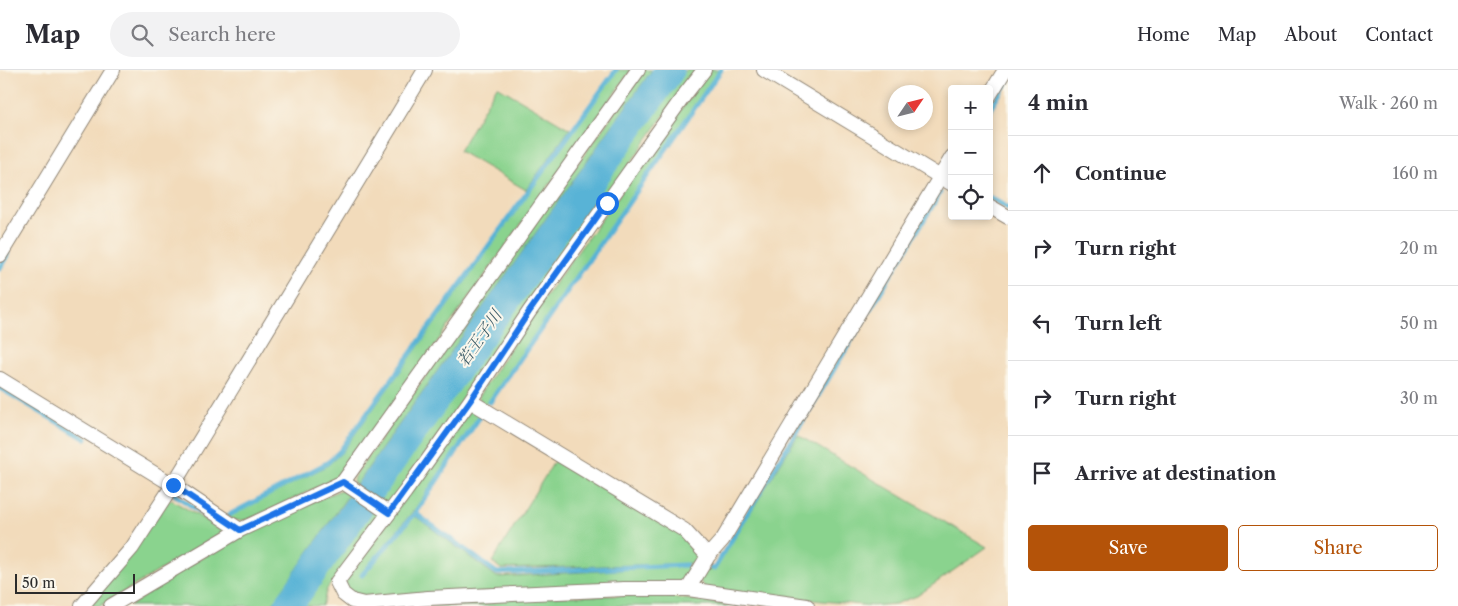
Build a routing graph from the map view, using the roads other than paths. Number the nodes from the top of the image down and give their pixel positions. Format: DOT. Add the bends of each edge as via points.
graph roads {
  1 [pos="112,70"];
  2 [pos="425,70"];
  3 [pos="638,70"];
  4 [pos="704,70"];
  5 [pos="764,70"];
  6 [pos="1005,70"];
  7 [pos="993,90"];
  8 [pos="946,180"];
  9 [pos="993,208"];
  10 [pos="1008,217"];
  11 [pos="0,255"];
  12 [pos="0,379"];
  13 [pos="470,401"];
  14 [pos="347,484"];
  15 [pos="173,485"];
  16 [pos="389,513"];
  17 [pos="240,530"];
  18 [pos="708,556"];
  19 [pos="140,589"];
  20 [pos="688,589"];
  21 [pos="82,606"];
  22 [pos="111,606"];
  23 [pos="125,606"];
  24 [pos="807,606"];
  1 -- 11 [label="street"];
  2 -- 15 [label="street"];
  3 -- 14 [label="street"];
  4 -- 13 [label="street" via="529,312"];
  5 -- 8 [label="street"];
  6 -- 7 [label="street"];
  8 -- 18 [label="street" via="723,539"];
  9 -- 10 [label="street"];
  12 -- 15 [label="street"];
  13 -- 16 [label="street"];
  13 -- 18 [label="street" via="684,530"];
  14 -- 16 [label="street"];
  14 -- 17 [label="street"];
  15 -- 17 [label="street"];
  15 -- 21 [label="street" via="132,548"];
  16 -- 20 [label="street" via="337,582 352,601 364,604 428,598"];
  17 -- 19 [label="street"];
  18 -- 20 [label="street"];
  19 -- 22 [label="street"];
  19 -- 23 [label="street"];
  20 -- 24 [label="street"];
}
